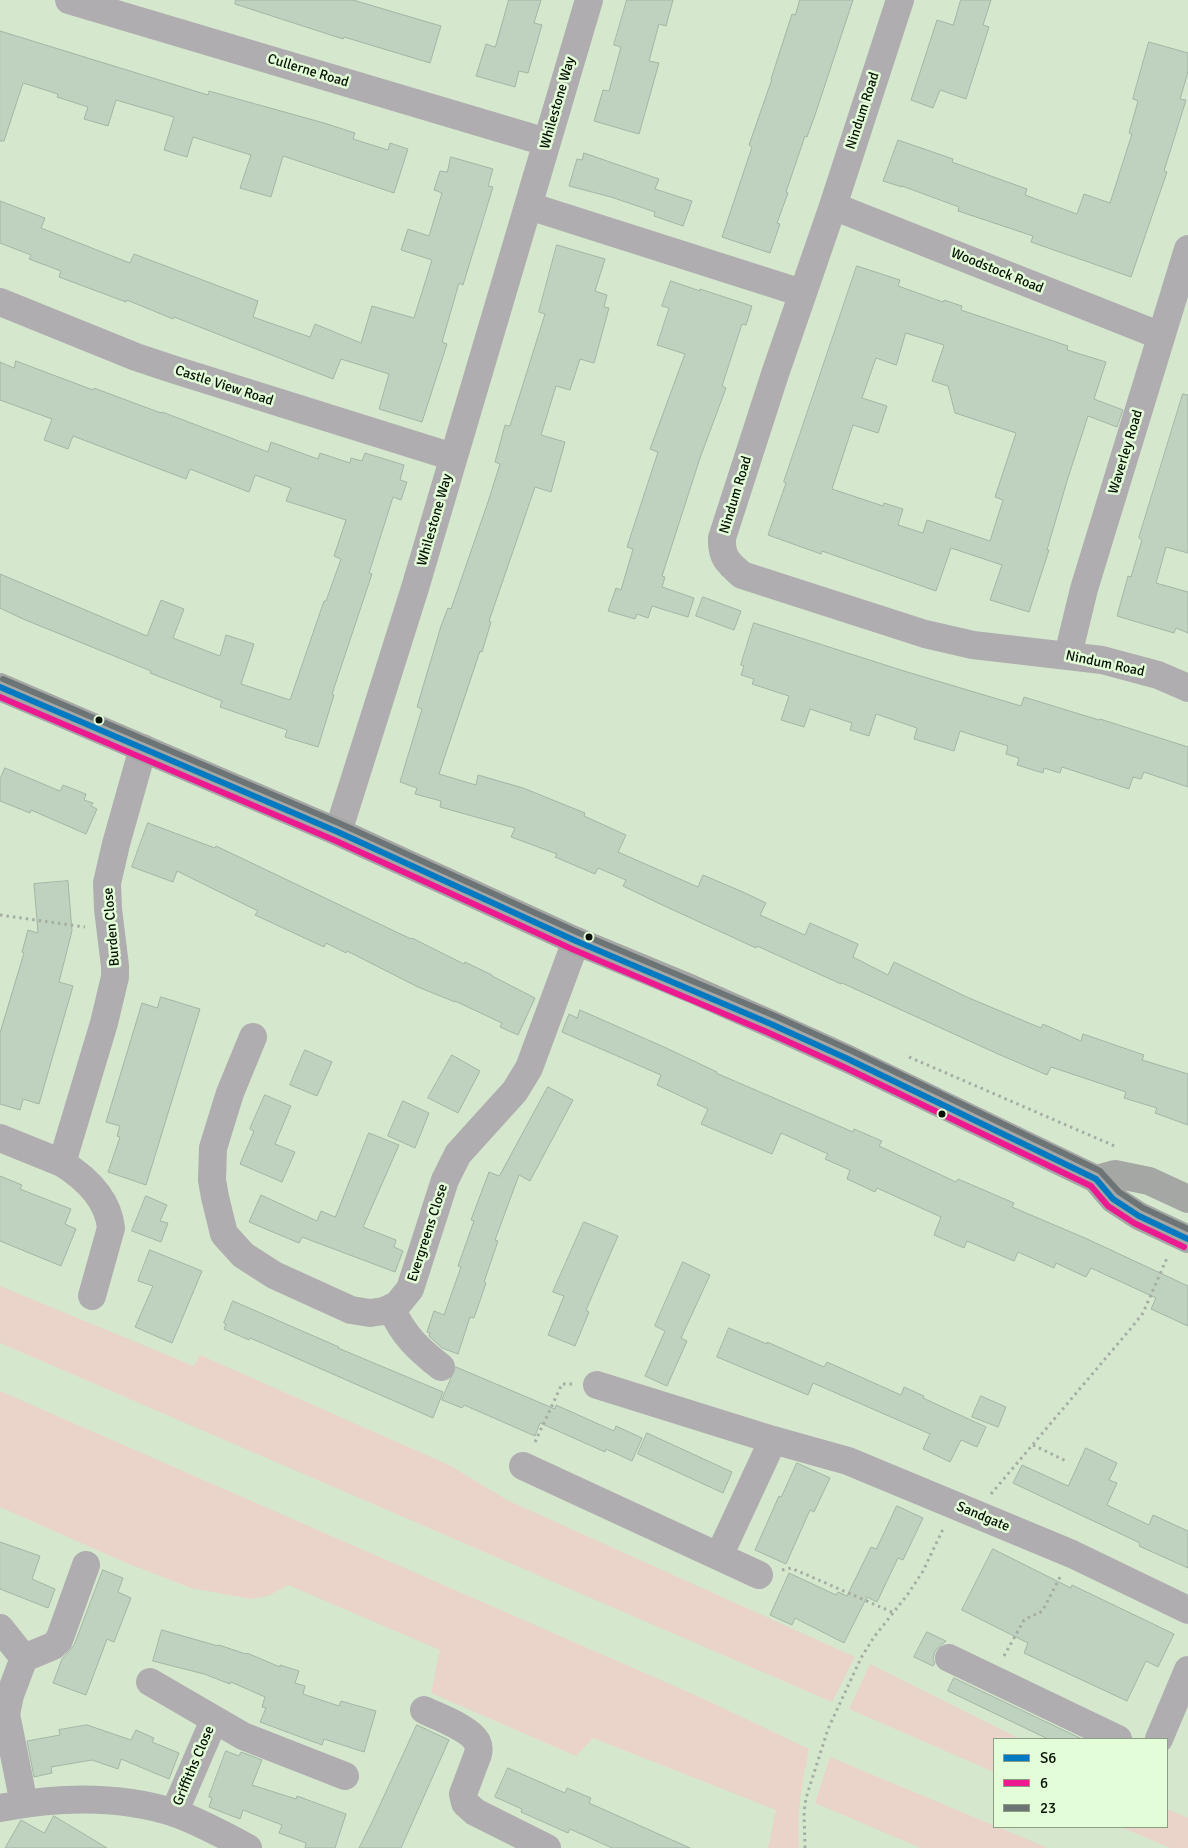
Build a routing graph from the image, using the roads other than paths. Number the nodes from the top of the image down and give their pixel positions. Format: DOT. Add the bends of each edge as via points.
graph roads {
  1 [pos="69,0"];
  2 [pos="589,0"];
  3 [pos="900,0"];
  4 [pos="546,142"];
  5 [pos="529,206"];
  6 [pos="833,206"];
  7 [pos="1188,249"];
  8 [pos="802,293"];
  9 [pos="0,302"];
  10 [pos="1160,336"];
  11 [pos="453,457"];
  12 [pos="1068,655"];
  13 [pos="0,688"];
  14 [pos="1188,688"];
  15 [pos="143,748"];
  16 [pos="338,832"];
  17 [pos="576,941"];
  18 [pos="253,1037"];
  19 [pos="0,1138"];
  20 [pos="62,1163"];
  21 [pos="1096,1179"];
  22 [pos="1188,1199"];
  23 [pos="1179,1245"];
  24 [pos="92,1296"];
  25 [pos="392,1309"];
  26 [pos="441,1367"];
  27 [pos="597,1385"];
  28 [pos="772,1440"];
  29 [pos="523,1466"];
  30 [pos="718,1556"];
  31 [pos="86,1564"];
  32 [pos="759,1575"];
  33 [pos="1188,1610"];
  34 [pos="0,1628"];
  35 [pos="24,1658"];
  36 [pos="949,1658"];
  37 [pos="1188,1670"];
  38 [pos="150,1682"];
  39 [pos="424,1710"];
  40 [pos="214,1720"];
  41 [pos="1116,1738"];
  42 [pos="1159,1738"];
  43 [pos="345,1776"];
  44 [pos="12,1806"];
  45 [pos="174,1813"];
  46 [pos="235,1845"];
  47 [pos="547,1848"];
  1 -- 4 [label="street, Cullerne Road"];
  2 -- 4 [label="street, Whilestone Way"];
  3 -- 6 [label="street, Nindum Road"];
  4 -- 5 [label="street, Whilestone Way"];
  5 -- 8 [label="street"];
  5 -- 11 [label="street, Whilestone Way"];
  6 -- 8 [label="street, Nindum Road"];
  6 -- 10 [label="street, Woodstock Road"];
  7 -- 10 [label="street, Waverley Road"];
  8 -- 12 [label="street, Nindum Road" via="722,538 721,549 726,559 742,575 925,634 973,644"];
  9 -- 11 [label="street, Castle View Road" via="172,369"];
  10 -- 12 [label="street, Waverley Road" via="1084,589"];
  11 -- 16 [label="street, Whilestone Way"];
  12 -- 14 [label="street, Nindum Road" via="1158,675"];
  13 -- 15 [label="main road"];
  15 -- 16 [label="main road"];
  15 -- 20 [label="street, Burden Close" via="107,883 115,977"];
  16 -- 17 [label="main road"];
  17 -- 21 [label="main road" via="848,1059"];
  17 -- 25 [label="street, Evergreens Close" via="529,1068 515,1091 452,1164 410,1290"];
  18 -- 25 [label="street" via="219,1123 213,1148 215,1197 224,1234 243,1255 274,1275 351,1310 370,1313"];
  19 -- 20 [label="street"];
  20 -- 24 [label="street" via="95,1191 104,1202 110,1218 111,1228"];
  21 -- 22 [label="main road" via="1116,1174 1149,1181"];
  21 -- 23 [label="main road" via="1113,1199"];
  25 -- 26 [label="street" via="403,1332"];
  27 -- 28 [label="street, Sandgate"];
  28 -- 30 [label="street"];
  28 -- 33 [label="street, Sandgate" via="848,1461 1072,1554"];
  29 -- 30 [label="street"];
  30 -- 32 [label="street"];
  31 -- 35 [label="street" via="58,1640 53,1646"];
  34 -- 35 [label="street"];
  35 -- 44 [label="street, Griffiths Close" via="6,1714"];
  36 -- 41 [label="street"];
  37 -- 42 [label="street"];
  38 -- 40 [label="street"];
  39 -- 47 [label="street" via="477,1741 478,1754 463,1794 465,1803 475,1812"];
  40 -- 43 [label="street" via="243,1736"];
  40 -- 45 [label="street, Griffiths Close"];
  44 -- 45 [label="street, Griffiths Close" via="95,1799"];
  45 -- 46 [label="street, Griffiths Close" via="203,1825"];
}
